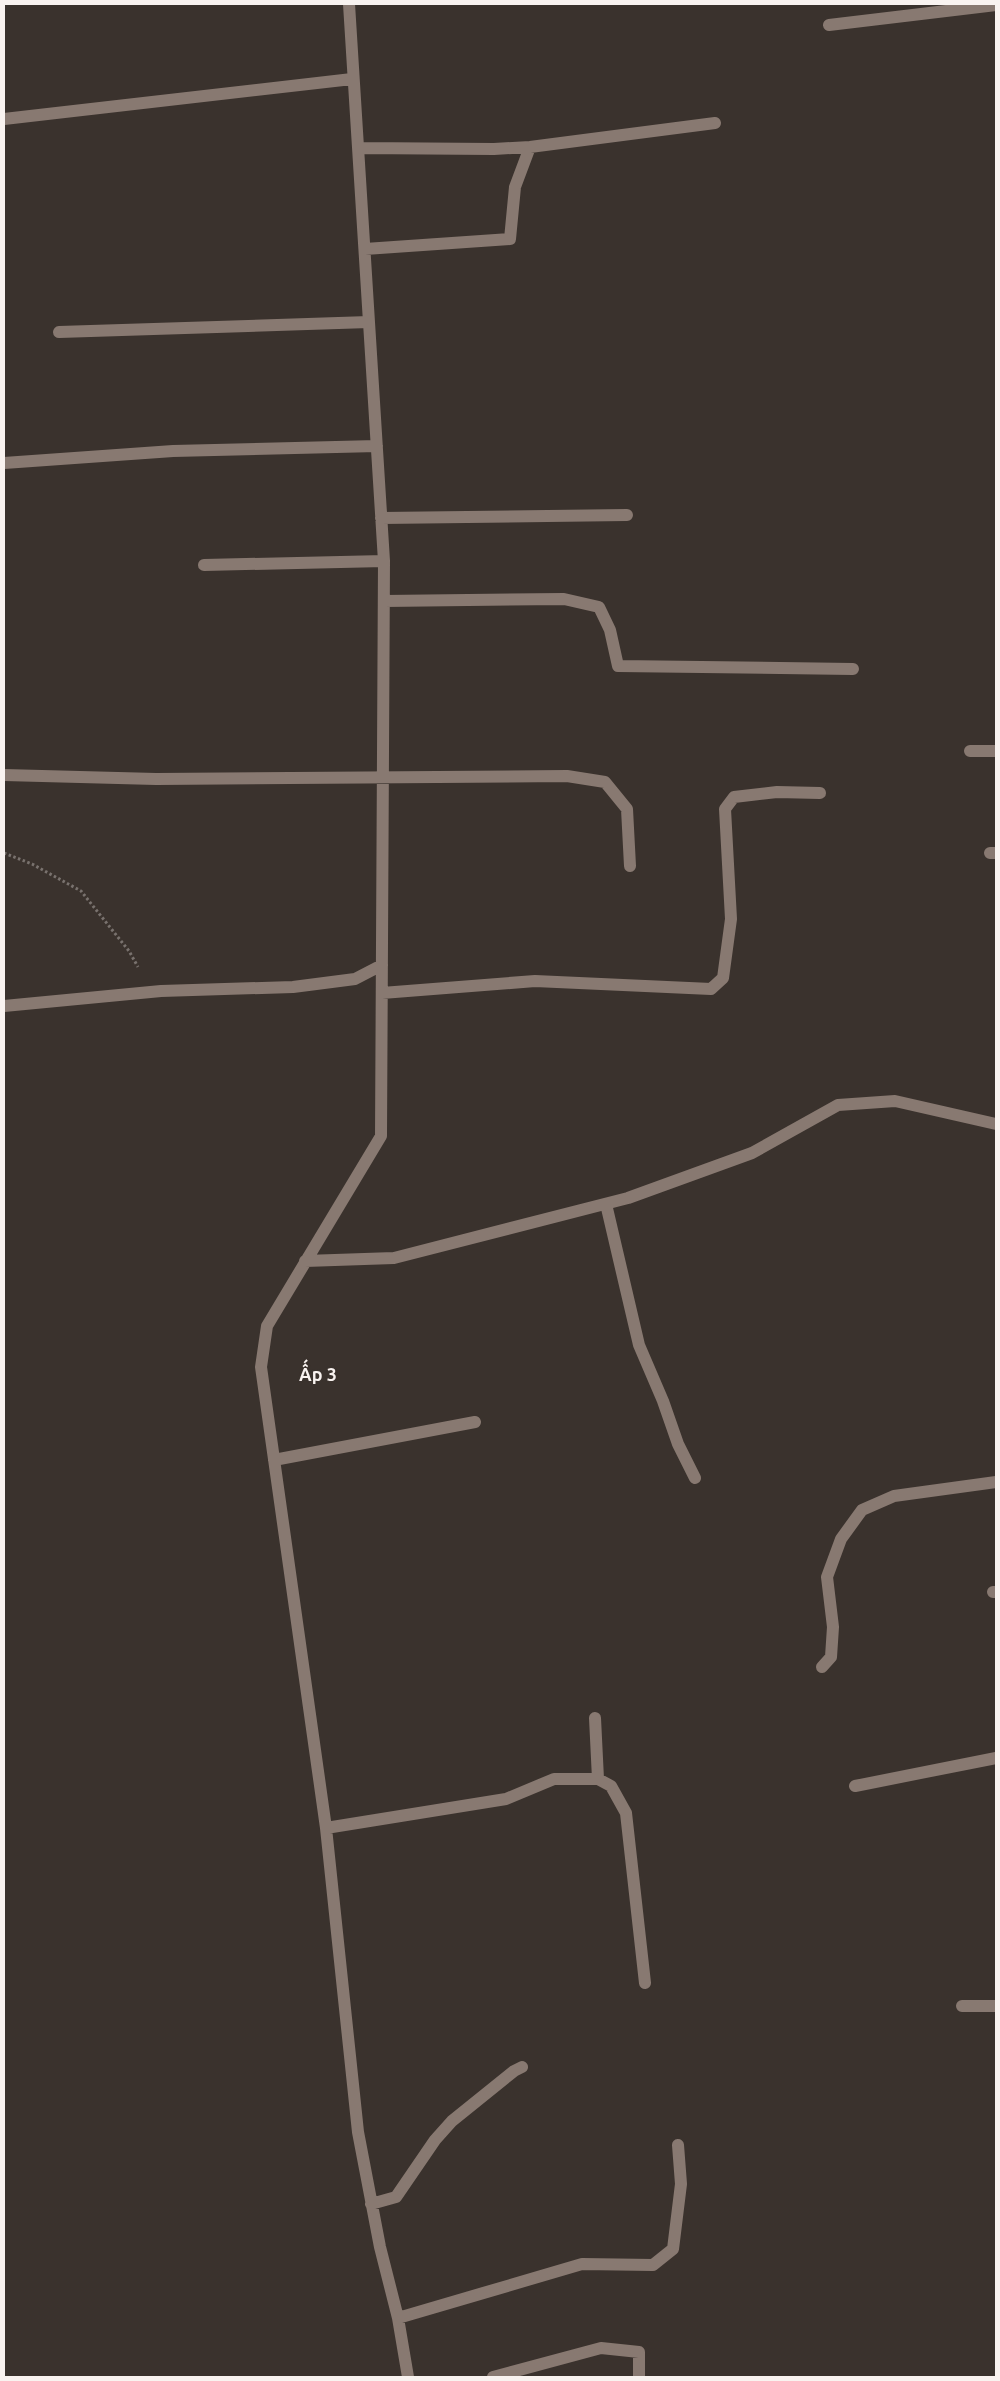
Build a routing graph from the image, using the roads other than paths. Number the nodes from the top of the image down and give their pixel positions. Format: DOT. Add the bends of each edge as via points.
graph roads {
  1 [pos="349,4"];
  2 [pos="996,5"];
  3 [pos="829,25"];
  4 [pos="352,79"];
  5 [pos="4,119"];
  6 [pos="715,123"];
  7 [pos="530,147"];
  8 [pos="359,148"];
  9 [pos="365,249"];
  10 [pos="369,322"];
  11 [pos="59,332"];
  12 [pos="377,446"];
  13 [pos="4,463"];
  14 [pos="627,515"];
  15 [pos="381,518"];
  16 [pos="384,561"];
  17 [pos="204,565"];
  18 [pos="384,601"];
  19 [pos="852,669"];
  20 [pos="996,751"];
  21 [pos="970,752"];
  22 [pos="4,775"];
  23 [pos="383,778"];
  24 [pos="820,793"];
  25 [pos="630,866"];
  26 [pos="382,965"];
  27 [pos="382,992"];
  28 [pos="4,1006"];
  29 [pos="996,1124"];
  30 [pos="606,1204"];
  31 [pos="305,1261"];
  32 [pos="475,1422"];
  33 [pos="274,1460"];
  34 [pos="695,1478"];
  35 [pos="996,1482"];
  36 [pos="822,1667"];
  37 [pos="595,1718"];
  38 [pos="996,1758"];
  39 [pos="598,1779"];
  40 [pos="855,1786"];
  41 [pos="326,1828"];
  42 [pos="645,1983"];
  43 [pos="962,2006"];
  44 [pos="996,2006"];
  45 [pos="522,2067"];
  46 [pos="678,2145"];
  47 [pos="372,2204"];
  48 [pos="398,2318"];
  49 [pos="408,2377"];
  50 [pos="493,2377"];
  51 [pos="639,2377"];
  1 -- 4 [label="street"];
  2 -- 3 [label="street"];
  4 -- 5 [label="street"];
  4 -- 8 [label="street"];
  6 -- 7 [label="street"];
  7 -- 8 [label="street" via="494,150"];
  7 -- 9 [label="street" via="515,187 510,238"];
  8 -- 9 [label="street"];
  9 -- 10 [label="street"];
  10 -- 11 [label="street"];
  10 -- 12 [label="street"];
  12 -- 13 [label="street" via="173,451"];
  12 -- 15 [label="street"];
  14 -- 15 [label="street"];
  15 -- 16 [label="street"];
  16 -- 17 [label="street"];
  16 -- 18 [label="street"];
  18 -- 19 [label="street" via="564,599 600,607 610,630 618,666"];
  18 -- 23 [label="street"];
  20 -- 21 [label="street"];
  22 -- 23 [label="street" via="156,779"];
  23 -- 25 [label="street" via="567,776 605,782 628,809"];
  23 -- 26 [label="street"];
  24 -- 27 [label="street" via="777,792 734,797 725,808 731,918 723,978 711,989 535,981"];
  26 -- 27 [label="street"];
  26 -- 28 [label="street" via="355,979 302,986 152,992"];
  27 -- 31 [label="street" via="381,1136"];
  29 -- 30 [label="street" via="895,1101 838,1105 752,1153"];
  30 -- 31 [label="street" via="394,1258"];
  30 -- 34 [label="street" via="639,1345"];
  31 -- 33 [label="street" via="267,1326 261,1367"];
  32 -- 33 [label="street"];
  33 -- 41 [label="street"];
  35 -- 36 [label="street" via="894,1496 862,1510 840,1539 827,1577 833,1627 831,1657"];
  37 -- 39 [label="street"];
  38 -- 40 [label="street"];
  39 -- 41 [label="street" via="554,1779 506,1799"];
  39 -- 42 [label="street" via="611,1786 626,1813"];
  41 -- 47 [label="street" via="358,2132"];
  43 -- 44 [label="street"];
  45 -- 47 [label="street" via="452,2121 396,2197"];
  46 -- 48 [label="street" via="681,2184 673,2249 653,2265 582,2264"];
  47 -- 48 [label="street"];
  48 -- 49 [label="street"];
  50 -- 51 [label="street" via="600,2348 639,2352"];
}
